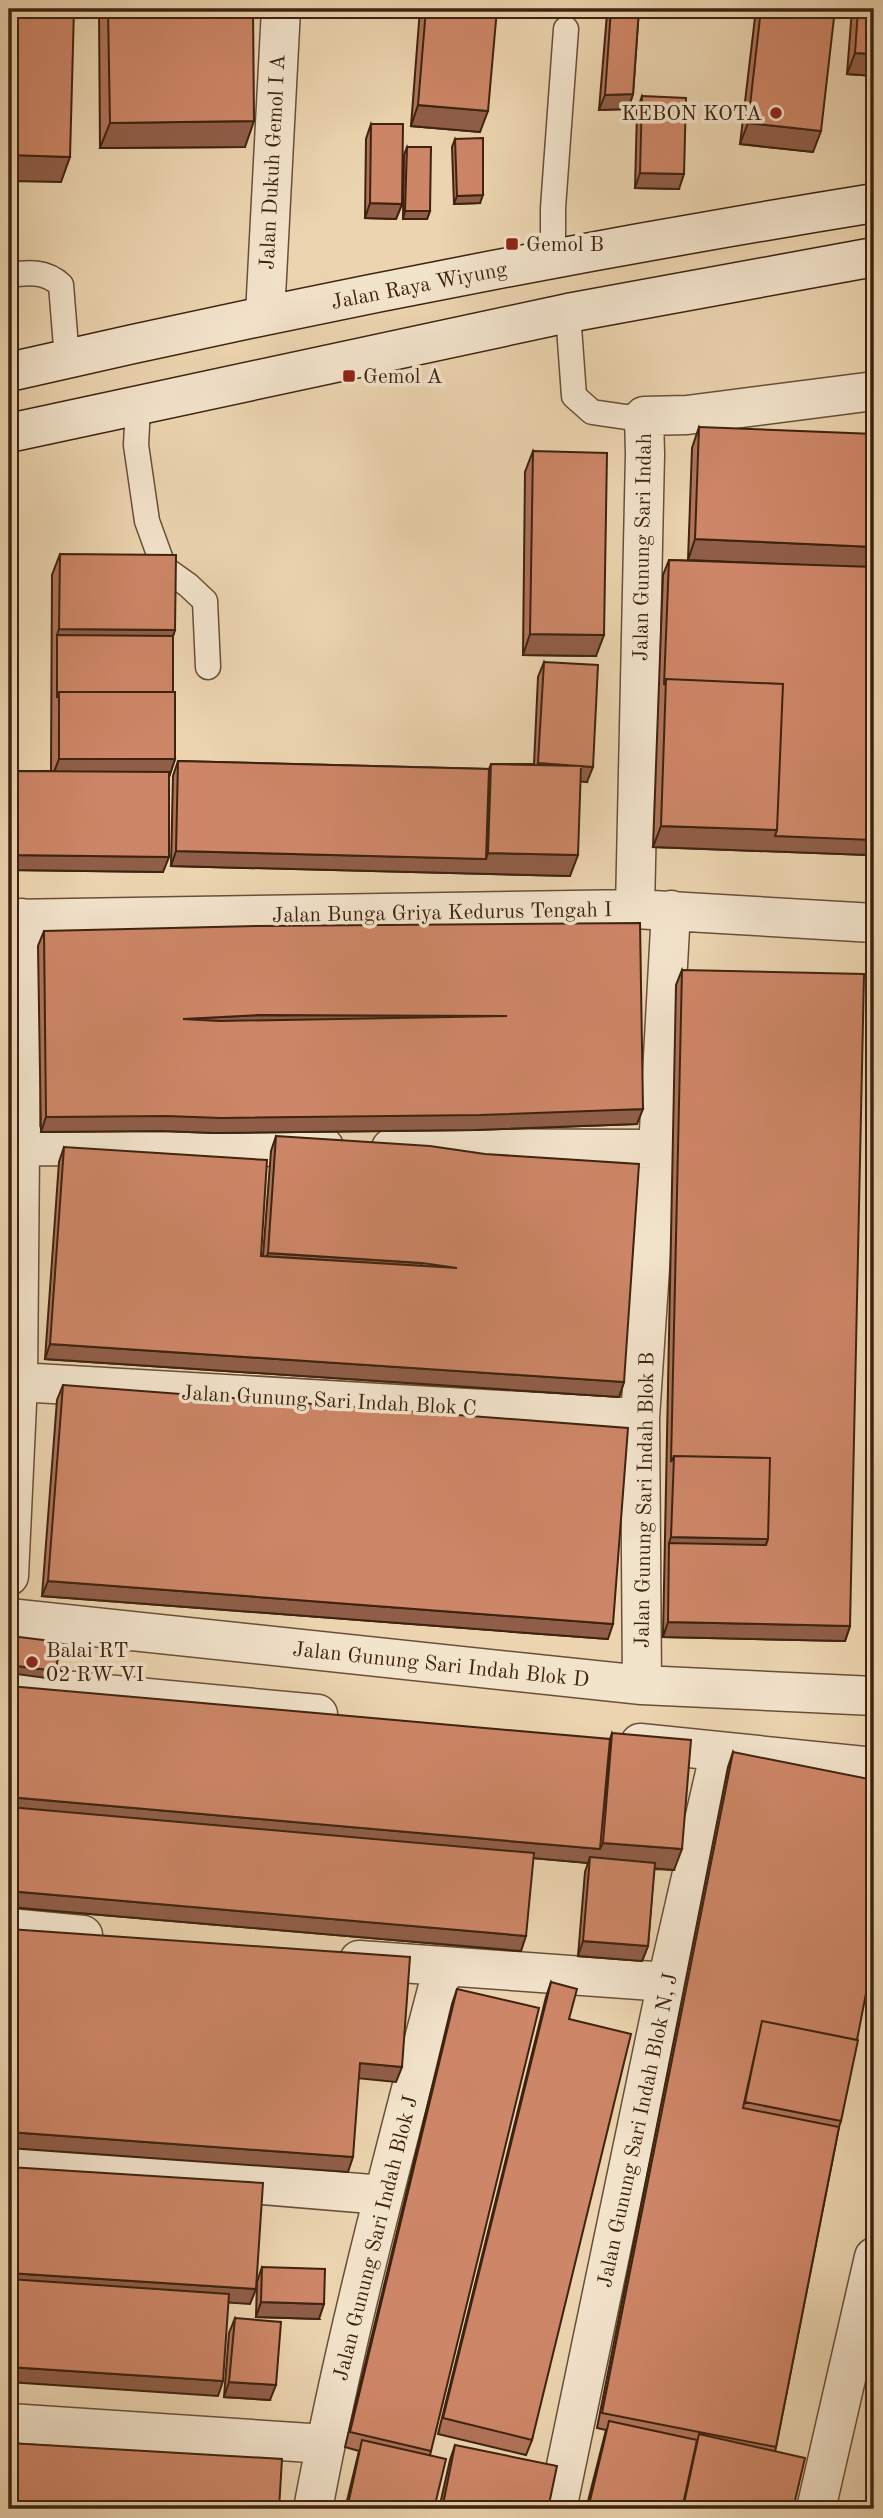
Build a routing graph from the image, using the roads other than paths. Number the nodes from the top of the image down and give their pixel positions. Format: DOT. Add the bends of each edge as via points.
graph roads {
  1 [pos="281,9"];
  2 [pos="566,29"];
  3 [pos="874,204"];
  4 [pos="874,257"];
  5 [pos="553,258"];
  6 [pos="9,275"];
  7 [pos="568,313"];
  8 [pos="265,315"];
  9 [pos="67,359"];
  10 [pos="9,372"];
  11 [pos="874,391"];
  12 [pos="138,407"];
  13 [pos="644,416"];
  14 [pos="9,433"];
  15 [pos="208,667"];
  16 [pos="653,909"];
  17 [pos="16,919"];
  18 [pos="874,923"];
  19 [pos="21,1146"];
  20 [pos="658,1149"];
  21 [pos="18,1382"];
  22 [pos="640,1418"];
  23 [pos="9,1576"];
  24 [pos="9,1618"];
  25 [pos="9,1685"];
  26 [pos="642,1685"];
  27 [pos="874,1696"];
  28 [pos="351,1717"];
  29 [pos="610,1741"];
  30 [pos="720,1751"];
  31 [pos="874,1767"];
  32 [pos="9,1928"];
  33 [pos="117,1938"];
  34 [pos="321,1956"];
  35 [pos="443,1968"];
  36 [pos="667,1982"];
  37 [pos="9,2164"];
  38 [pos="383,2195"];
  39 [pos="874,2257"];
  40 [pos="9,2423"];
  41 [pos="325,2444"];
  42 [pos="313,2509"];
  43 [pos="557,2509"];
  44 [pos="816,2509"];
  1 -- 8 [label="street, Jalan Dukuh Gemol I A"];
  2 -- 5 [label="lane"];
  3 -- 5 [label="street, Jalan Raya Wiyung"];
  4 -- 7 [label="street"];
  5 -- 8 [label="street, Jalan Raya Wiyung"];
  6 -- 9 [label="lane" via="31,272 52,277 61,285"];
  7 -- 12 [label="street"];
  7 -- 13 [label="lane" via="575,396 592,412"];
  8 -- 9 [label="street, Jalan Raya Wiyung"];
  9 -- 10 [label="street, Jalan Raya Wiyung"];
  11 -- 13 [label="street, Jalan Gunung Sari Indah" via="687,415"];
  12 -- 14 [label="street"];
  12 -- 15 [label="lane" via="136,445 147,521 164,568 205,601"];
  13 -- 16 [label="street, Jalan Gunung Sari Indah"];
  16 -- 17 [label="street, Jalan Bunga Griya Kedurus Tengah I"];
  16 -- 18 [label="street, Jalan Bunga Griya Kedurus Tengah I"];
  16 -- 20 [label="street, Jalan Gunung Sari Indah Blok B"];
  17 -- 19 [label="street"];
  19 -- 20 [label="street"];
  19 -- 21 [label="street"];
  20 -- 22 [label="street, Jalan Gunung Sari Indah Blok B"];
  21 -- 22 [label="street, Jalan Gunung Sari Indah Blok C"];
  21 -- 23 [label="street"];
  22 -- 26 [label="street, Jalan Gunung Sari Indah Blok B"];
  24 -- 26 [label="street, Jalan Gunung Sari Indah Blok D"];
  25 -- 28 [label="street"];
  26 -- 27 [label="street, Jalan Gunung Sari Indah Blok D"];
  29 -- 30 [label="street"];
  30 -- 31 [label="street"];
  30 -- 36 [label="street, Jalan Gunung Sari Indah Blok N, J"];
  32 -- 33 [label="street"];
  34 -- 35 [label="street"];
  35 -- 36 [label="street"];
  35 -- 38 [label="street, Jalan Gunung Sari Indah Blok J"];
  36 -- 43 [label="street, Jalan Gunung Sari Indah Blok N, J"];
  37 -- 38 [label="street"];
  38 -- 41 [label="street, Jalan Gunung Sari Indah Blok J"];
  39 -- 44 [label="street"];
  40 -- 41 [label="street"];
  41 -- 42 [label="street, Jalan Gunung Sari Indah Blok J"];
}
